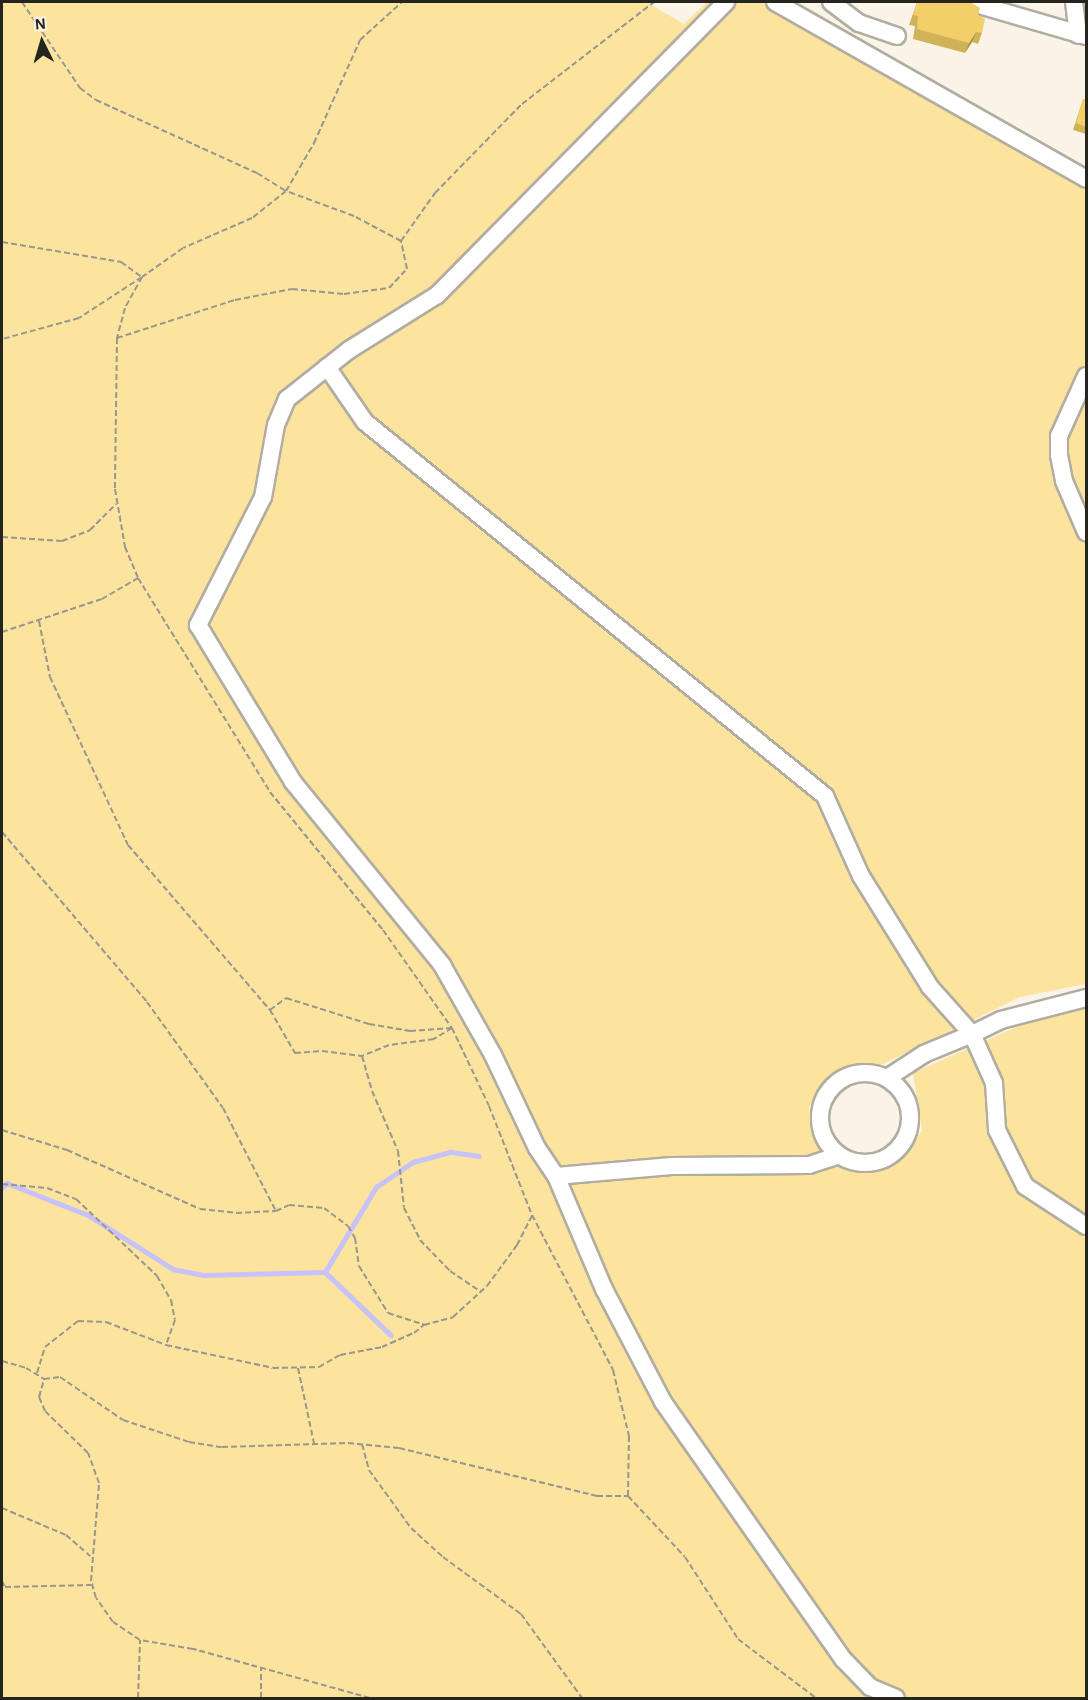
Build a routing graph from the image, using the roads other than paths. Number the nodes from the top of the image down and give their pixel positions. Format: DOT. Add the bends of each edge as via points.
graph roads {
  1 [pos="726,2"];
  2 [pos="774,2"];
  3 [pos="831,2"];
  4 [pos="969,2"];
  5 [pos="1074,2"];
  6 [pos="1082,35"];
  7 [pos="897,36"];
  8 [pos="1086,179"];
  9 [pos="327,367"];
  10 [pos="1086,376"];
  11 [pos="1086,532"];
  12 [pos="1086,998"];
  13 [pos="972,1034"];
  14 [pos="887,1078"];
  15 [pos="839,1155"];
  16 [pos="556,1176"];
  17 [pos="1086,1226"];
  18 [pos="896,1698"];
  1 -- 9 [label="street" via="437,295"];
  2 -- 8 [label="street"];
  3 -- 7 [label="street" via="859,23"];
  4 -- 6 [label="street"];
  5 -- 6 [label="street"];
  9 -- 13 [label="street" via="365,423 825,796 861,876 923,977"];
  9 -- 16 [label="street" via="287,399 276,425 263,497 198,625 294,782 442,965 493,1055 537,1148"];
  10 -- 11 [label="street" via="1059,436 1059,455 1064,482"];
  12 -- 13 [label="street" via="1001,1020"];
  13 -- 14 [label="street" via="924,1054"];
  13 -- 17 [label="street" via="994,1083 998,1130 1025,1186"];
  14 -- 15 [label="street" via="857,1073 830,1088 819,1116 828,1145"];
  14 -- 15 [label="street" via="906,1099 909,1128 904,1141 881,1160 853,1161"];
  15 -- 16 [label="street" via="809,1165 672,1166"];
  16 -- 18 [label="street" via="604,1289 663,1402 843,1659 870,1687"];
}
